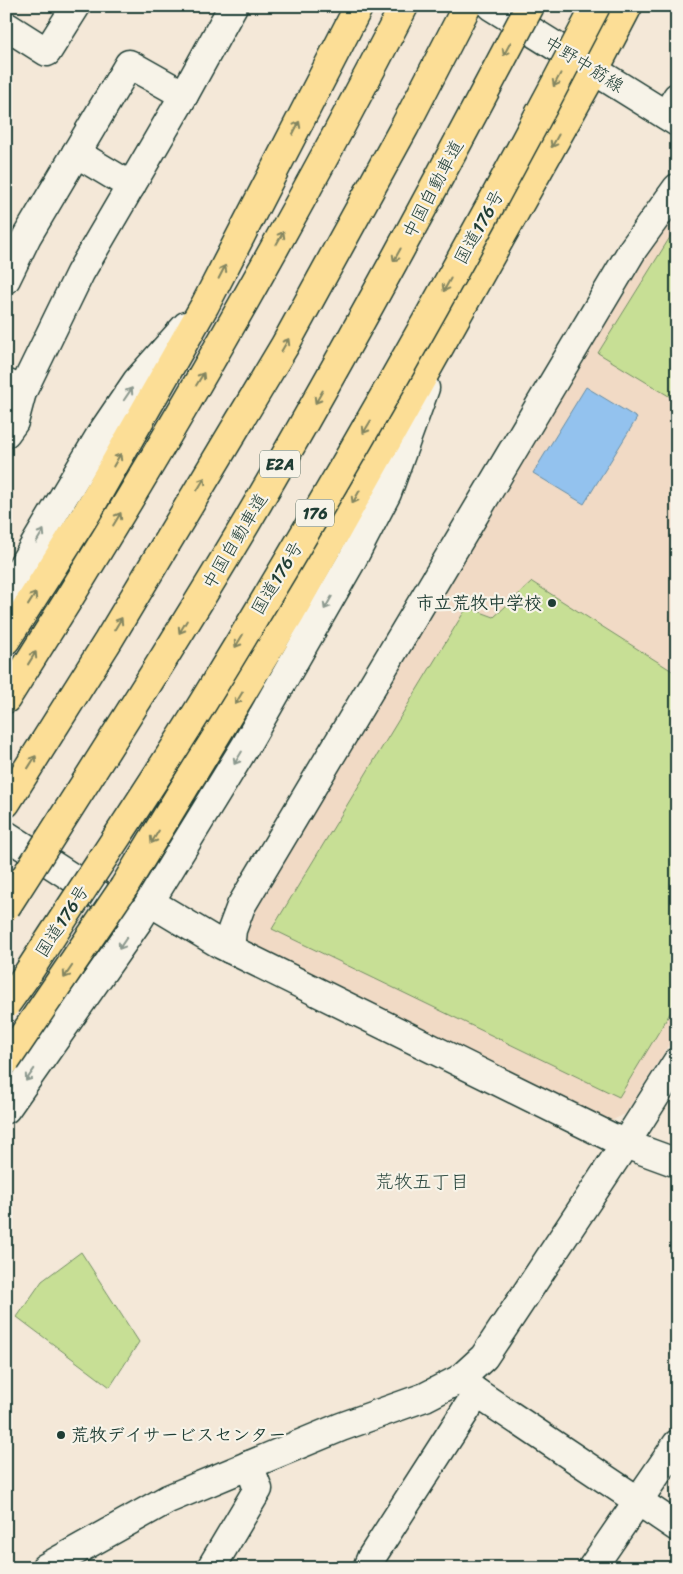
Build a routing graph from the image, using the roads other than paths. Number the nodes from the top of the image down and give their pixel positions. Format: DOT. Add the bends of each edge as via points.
graph roads {
  1 [pos="76,6"];
  2 [pos="233,6"];
  3 [pos="359,6"];
  4 [pos="404,6"];
  5 [pos="467,6"];
  6 [pos="490,6"];
  7 [pos="530,6"];
  8 [pos="596,6"];
  9 [pos="628,6"];
  10 [pos="6,26"];
  11 [pos="594,71"];
  12 [pos="184,95"];
  13 [pos="673,111"];
  14 [pos="76,153"];
  15 [pos="131,186"];
  16 [pos="677,188"];
  17 [pos="6,279"];
  18 [pos="205,305"];
  19 [pos="442,341"];
  20 [pos="14,388"];
  21 [pos="6,433"];
  22 [pos="6,593"];
  23 [pos="6,640"];
  24 [pos="6,699"];
  25 [pos="6,803"];
  26 [pos="6,835"];
  27 [pos="6,907"];
  28 [pos="144,911"];
  29 [pos="230,949"];
  30 [pos="6,1004"];
  31 [pos="6,1061"];
  32 [pos="677,1062"];
  33 [pos="6,1109"];
  34 [pos="625,1144"];
  35 [pos="677,1163"];
  36 [pos="469,1386"];
  37 [pos="677,1444"];
  38 [pos="249,1465"];
  39 [pos="638,1501"];
  40 [pos="677,1527"];
  41 [pos="45,1568"];
  42 [pos="211,1568"];
  43 [pos="367,1568"];
  44 [pos="592,1568"];
  1 -- 10 [label="street" via="47,52"];
  2 -- 12 [label="street"];
  18 -- 3 [label="highway, one-way"];
  24 -- 4 [label="highway, one-way" via="235,320"];
  25 -- 5 [label="highway, one-way" via="108,641 285,344"];
  6 -- 11 [label="street, 中野中筋線"];
  7 -- 27 [label="highway, 中国自動車道 / E2A, one-way, bridge" via="338,364 245,524 157,671"];
  8 -- 30 [label="highway, 国道176号 / 176, one-way, bridge" via="495,198 369,424 203,702"];
  9 -- 11 [label="highway"];
  11 -- 13 [label="street, 中野中筋線"];
  11 -- 19 [label="highway, one-way"];
  12 -- 14 [label="street" via="129,64"];
  12 -- 15 [label="street"];
  14 -- 15 [label="street"];
  14 -- 17 [label="street" via="27,236"];
  15 -- 20 [label="street"];
  16 -- 29 [label="street" via="633,249 241,906 232,930"];
  22 -- 18 [label="street, one-way" via="96,442 137,381"];
  23 -- 18 [label="highway, one-way" via="88,510"];
  19 -- 28 [label="street, one-way" via="387,493 352,560 246,746"];
  19 -- 31 [label="highway, one-way, bridge" via="291,612 124,887"];
  20 -- 21 [label="street" via="14,422"];
  26 -- 28 [label="street"];
  28 -- 29 [label="street"];
  28 -- 33 [label="street, one-way"];
  29 -- 34 [label="street"];
  32 -- 34 [label="street"];
  34 -- 35 [label="street"];
  34 -- 36 [label="street" via="484,1357"];
  36 -- 38 [label="street" via="425,1397"];
  36 -- 39 [label="street"];
  36 -- 43 [label="street"];
  37 -- 39 [label="street"];
  38 -- 41 [label="street" via="168,1499"];
  38 -- 42 [label="street" via="258,1489"];
  39 -- 40 [label="street"];
  39 -- 44 [label="street"];
}
